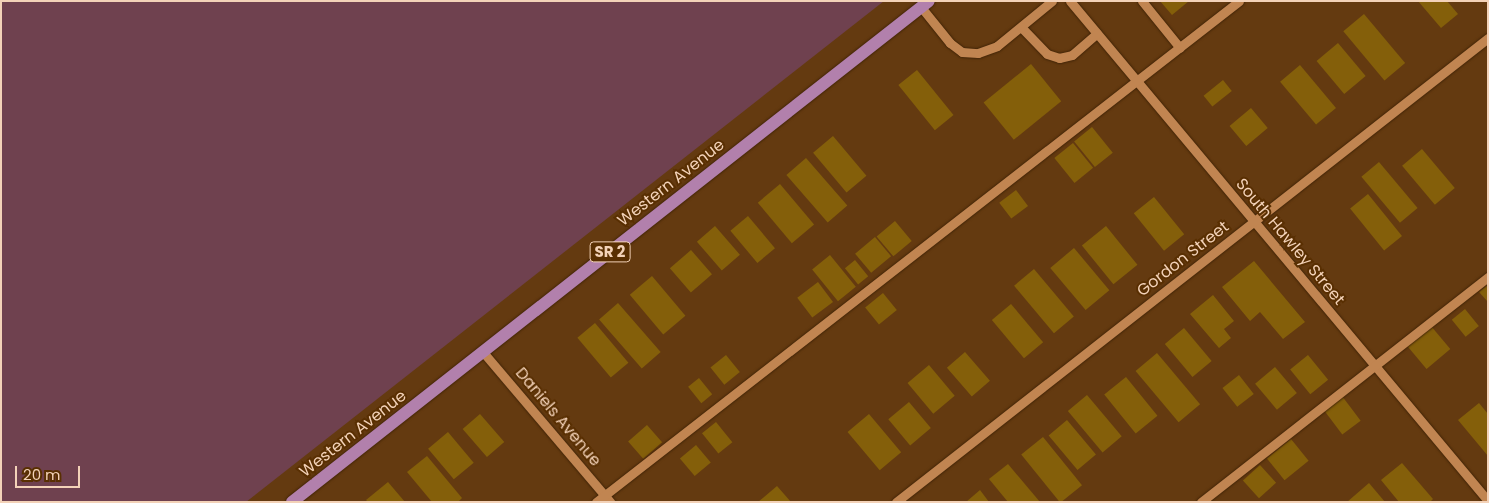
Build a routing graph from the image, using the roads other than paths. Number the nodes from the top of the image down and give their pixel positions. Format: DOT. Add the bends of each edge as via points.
graph roads {
  1 [pos="1052,1"];
  2 [pos="1142,1"];
  3 [pos="1240,1"];
  4 [pos="1074,3"];
  5 [pos="925,4"];
  6 [pos="1021,27"];
  7 [pos="1097,33"];
  8 [pos="1488,38"];
  9 [pos="1180,48"];
  10 [pos="1138,81"];
  11 [pos="1254,223"];
  12 [pos="1488,277"];
  13 [pos="483,352"];
  14 [pos="1375,366"];
  15 [pos="607,498"];
  16 [pos="1488,501"];
  17 [pos="292,502"];
  18 [pos="596,502"];
  19 [pos="896,502"];
  20 [pos="1201,502"];
  1 -- 6 [label="street"];
  2 -- 9 [label="street"];
  3 -- 9 [label="street"];
  4 -- 7 [label="street, South Hawley Street"];
  5 -- 6 [label="street" via="962,52 997,46"];
  5 -- 13 [label="main road, Western Avenue / SR 2"];
  6 -- 7 [label="street" via="1037,46 1059,58 1072,55"];
  7 -- 10 [label="street, South Hawley Street"];
  8 -- 11 [label="street, Gordon Street"];
  9 -- 10 [label="street"];
  10 -- 11 [label="street, South Hawley Street"];
  10 -- 15 [label="street"];
  11 -- 14 [label="street, South Hawley Street"];
  11 -- 19 [label="street, Gordon Street"];
  12 -- 14 [label="street"];
  13 -- 15 [label="street, Daniels Avenue"];
  13 -- 17 [label="main road, Western Avenue / SR 2"];
  14 -- 16 [label="street, South Hawley Street"];
  14 -- 20 [label="street"];
  15 -- 18 [label="street"];
}
